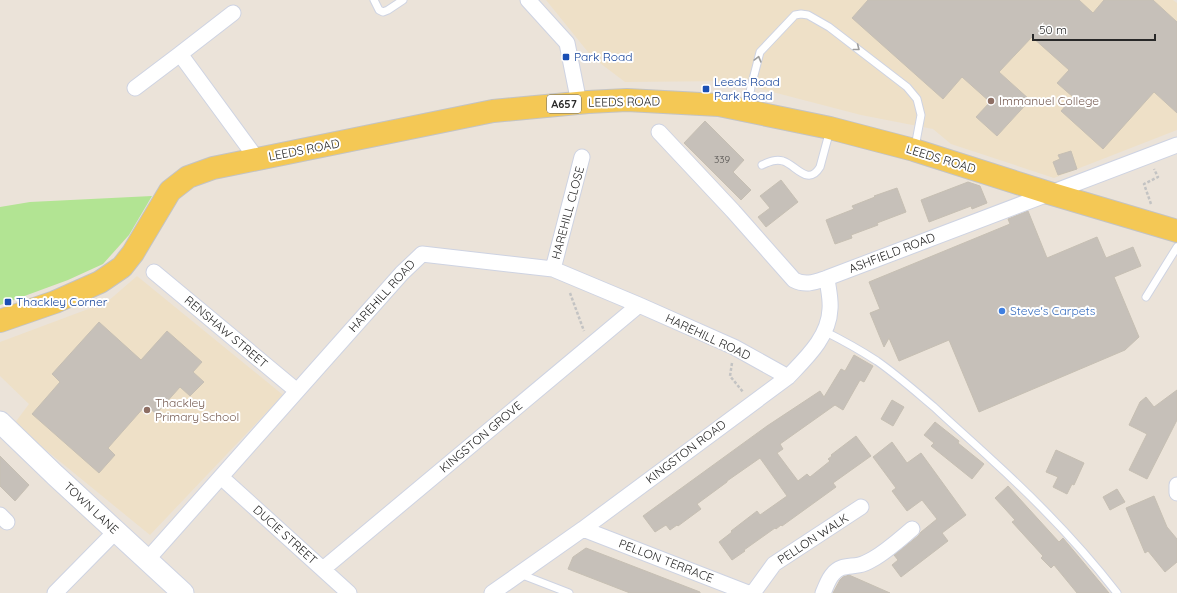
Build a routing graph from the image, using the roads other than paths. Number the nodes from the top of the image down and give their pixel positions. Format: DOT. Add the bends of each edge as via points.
graph roads {
  1 [pos="374,0"];
  2 [pos="403,0"];
  3 [pos="528,0"];
  4 [pos="233,13"];
  5 [pos="180,54"];
  6 [pos="135,88"];
  7 [pos="579,103"];
  8 [pos="747,111"];
  9 [pos="830,128"];
  10 [pos="659,132"];
  11 [pos="1177,145"];
  12 [pos="914,150"];
  13 [pos="582,157"];
  14 [pos="257,159"];
  15 [pos="762,165"];
  16 [pos="1049,193"];
  17 [pos="1167,229"];
  18 [pos="1177,247"];
  19 [pos="558,271"];
  20 [pos="154,272"];
  21 [pos="827,278"];
  22 [pos="1146,297"];
  23 [pos="639,305"];
  24 [pos="0,321"];
  25 [pos="824,330"];
  26 [pos="788,377"];
  27 [pos="297,391"];
  28 [pos="0,422"];
  29 [pos="221,477"];
  30 [pos="1177,484"];
  31 [pos="1177,493"];
  32 [pos="861,507"];
  33 [pos="583,529"];
  34 [pos="912,529"];
  35 [pos="116,531"];
  36 [pos="147,560"];
  37 [pos="323,569"];
  38 [pos="520,574"];
  39 [pos="55,593"];
  40 [pos="182,593"];
  41 [pos="349,593"];
  42 [pos="492,593"];
  43 [pos="569,593"];
  44 [pos="748,593"];
  45 [pos="752,593"];
  46 [pos="823,593"];
  47 [pos="1117,593"];
  1 -- 2 [label="lane" via="379,10 384,12"];
  3 -- 7 [label="street" via="567,43"];
  4 -- 5 [label="street"];
  5 -- 6 [label="street"];
  5 -- 14 [label="street"];
  7 -- 8 [label="main road, LEEDS ROAD / A657" via="646,100 719,105"];
  7 -- 14 [label="main road, LEEDS ROAD / A657" via="492,111"];
  8 -- 9 [label="main road, LEEDS ROAD / A657"];
  8 -- 12 [label="lane, one-way" via="760,52 795,15 808,15 829,27 907,87 917,99 921,115"];
  9 -- 12 [label="main road, LEEDS ROAD / A657"];
  9 -- 15 [label="lane" via="820,167 814,174 805,175 784,161 776,160"];
  10 -- 21 [label="street, ASHFIELD ROAD" via="734,211 794,280 805,284"];
  11 -- 16 [label="street, ASHFIELD ROAD"];
  12 -- 16 [label="main road, LEEDS ROAD / A657"];
  13 -- 19 [label="street, HAREHILL CLOSE"];
  14 -- 24 [label="main road, LEEDS ROAD / A657" via="213,168 188,177 170,191 122,267 100,282 55,302"];
  16 -- 17 [label="main road, LEEDS ROAD / A657"];
  16 -- 21 [label="street, ASHFIELD ROAD"];
  18 -- 22 [label="lane"];
  19 -- 23 [label="street, HAREHILL ROAD"];
  19 -- 27 [label="street, HAREHILL ROAD" via="422,254"];
  20 -- 27 [label="street, RENSHAW STREET"];
  21 -- 25 [label="street, KINGSTON ROAD" via="830,309"];
  23 -- 26 [label="street, HAREHILL ROAD" via="734,347"];
  23 -- 37 [label="street, KINGSTON GROVE"];
  25 -- 26 [label="street, KINGSTON ROAD" via="821,340"];
  25 -- 47 [label="lane" via="878,362 976,445 1044,511"];
  26 -- 33 [label="street, KINGSTON ROAD"];
  27 -- 29 [label="street, HAREHILL ROAD"];
  28 -- 35 [label="street, TOWN LANE"];
  29 -- 36 [label="street, HAREHILL ROAD"];
  29 -- 37 [label="street, DUCIE STREET"];
  30 -- 31 [label="street"];
  32 -- 45 [label="street, PELLON WALK" via="774,564"];
  33 -- 38 [label="street, KINGSTON ROAD"];
  33 -- 44 [label="street, PELLON TERRACE"];
  34 -- 46 [label="street" via="867,563 844,566 834,572"];
  35 -- 36 [label="street, TOWN LANE"];
  35 -- 39 [label="street"];
  36 -- 40 [label="street, TOWN LANE"];
  37 -- 41 [label="street, DUCIE STREET"];
  38 -- 42 [label="street, KINGSTON ROAD"];
  38 -- 43 [label="lane"];
}
